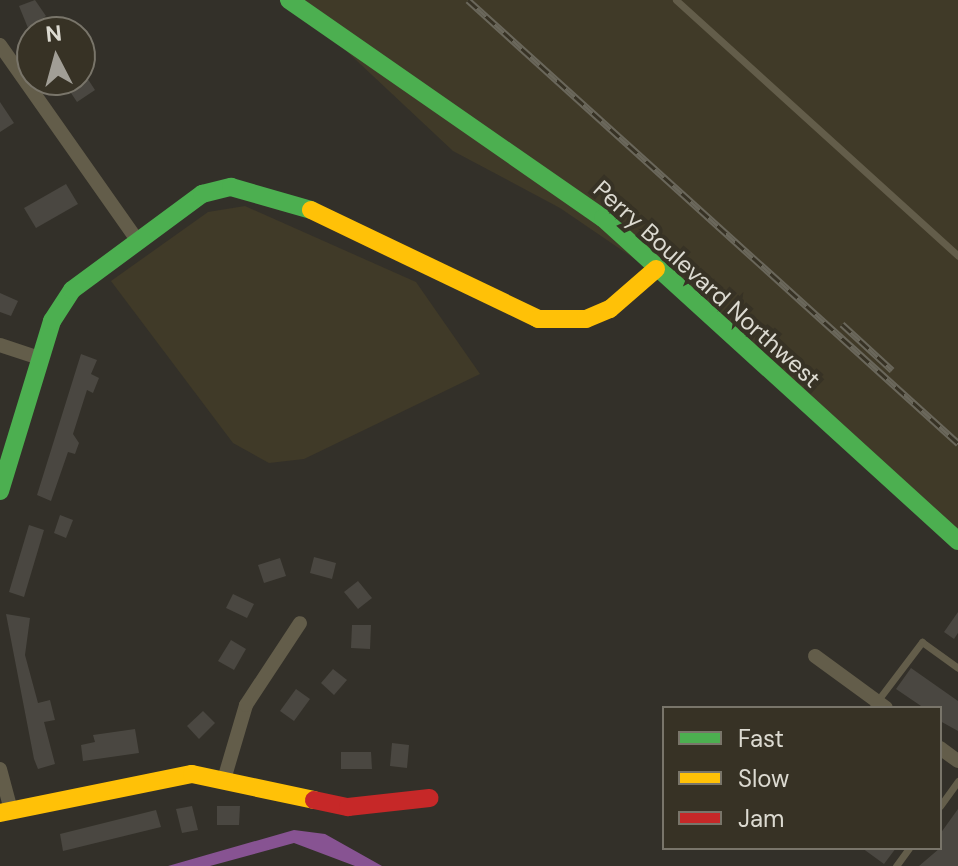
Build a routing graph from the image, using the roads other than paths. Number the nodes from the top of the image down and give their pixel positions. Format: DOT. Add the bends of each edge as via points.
graph roads {
  1 [pos="289,0"];
  2 [pos="676,0"];
  3 [pos="0,45"];
  4 [pos="135,237"];
  5 [pos="958,256"];
  6 [pos="656,269"];
  7 [pos="0,345"];
  8 [pos="39,358"];
  9 [pos="0,491"];
  10 [pos="958,541"];
  11 [pos="300,623"];
  12 [pos="815,656"];
  13 [pos="958,668"];
  14 [pos="878,706"];
  15 [pos="0,769"];
  16 [pos="225,776"];
  17 [pos="958,781"];
  18 [pos="430,798"];
  19 [pos="942,803"];
  20 [pos="6,811"];
  1 -- 6 [label="street, Perry Boulevard Northwest" via="603,218"];
  2 -- 5 [label="lane"];
  3 -- 4 [label="street"];
  4 -- 6 [label="street" via="202,194 260,189 517,311 557,321 610,309"];
  4 -- 8 [label="street" via="72,290"];
  6 -- 10 [label="street, Perry Boulevard Northwest"];
  7 -- 8 [label="street"];
  8 -- 9 [label="street"];
  11 -- 16 [label="street" via="246,705"];
  12 -- 14 [label="street"];
  13 -- 14 [label="lane" via="922,642"];
  15 -- 20 [label="street"];
  16 -- 18 [label="street" via="348,807"];
  16 -- 20 [label="street" via="155,777"];
  17 -- 19 [label="lane"];
}
